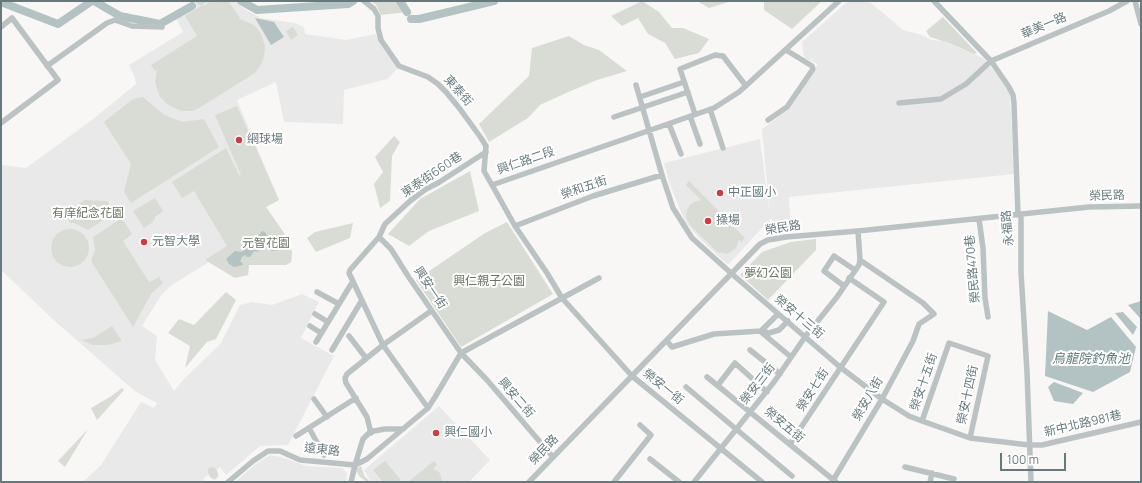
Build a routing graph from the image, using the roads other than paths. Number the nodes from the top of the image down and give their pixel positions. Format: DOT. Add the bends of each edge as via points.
graph roads {
  1 [pos="364,1"];
  2 [pos="839,1"];
  3 [pos="934,1"];
  4 [pos="1127,1"];
  5 [pos="1135,1"];
  6 [pos="1141,24"];
  7 [pos="1,26"];
  8 [pos="162,28"];
  9 [pos="786,50"];
  10 [pos="991,61"];
  11 [pos="47,66"];
  12 [pos="684,82"];
  13 [pos="636,85"];
  14 [pos="746,86"];
  15 [pos="688,92"];
  16 [pos="640,97"];
  17 [pos="899,102"];
  18 [pos="643,107"];
  19 [pos="710,109"];
  20 [pos="693,115"];
  21 [pos="614,117"];
  22 [pos="768,120"];
  23 [pos="1,124"];
  24 [pos="669,124"];
  25 [pos="650,131"];
  26 [pos="700,144"];
  27 [pos="723,148"];
  28 [pos="486,152"];
  29 [pos="681,154"];
  30 [pos="662,175"];
  31 [pos="492,185"];
  32 [pos="1141,206"];
  33 [pos="1018,215"];
  34 [pos="979,219"];
  35 [pos="515,226"];
  36 [pos="858,231"];
  37 [pos="379,237"];
  38 [pos="860,260"];
  39 [pos="855,270"];
  40 [pos="732,274"];
  41 [pos="599,278"];
  42 [pos="850,278"];
  43 [pos="353,281"];
  44 [pos="844,286"];
  45 [pos="317,292"];
  46 [pos="562,298"];
  47 [pos="362,300"];
  48 [pos="339,304"];
  49 [pos="431,311"];
  50 [pos="315,314"];
  51 [pos="778,314"];
  52 [pos="988,317"];
  53 [pos="788,321"];
  54 [pos="328,322"];
  55 [pos="310,326"];
  56 [pos="761,332"];
  57 [pos="321,333"];
  58 [pos="349,336"];
  59 [pos="805,337"];
  60 [pos="667,341"];
  61 [pos="316,342"];
  62 [pos="383,345"];
  63 [pos="332,350"];
  64 [pos="750,350"];
  65 [pos="461,353"];
  66 [pos="988,356"];
  67 [pos="792,357"];
  68 [pos="366,358"];
  69 [pos="840,367"];
  70 [pos="780,374"];
  71 [pos="632,376"];
  72 [pos="707,377"];
  73 [pos="718,385"];
  74 [pos="686,387"];
  75 [pos="767,392"];
  76 [pos="356,398"];
  77 [pos="314,399"];
  78 [pos="882,399"];
  79 [pos="428,408"];
  80 [pos="750,412"];
  81 [pos="327,417"];
  82 [pos="922,421"];
  83 [pos="1141,422"];
  84 [pos="640,425"];
  85 [pos="309,428"];
  86 [pos="403,429"];
  87 [pos="736,430"];
  88 [pos="371,432"];
  89 [pos="296,436"];
  90 [pos="970,438"];
  91 [pos="790,444"];
  92 [pos="1029,445"];
  93 [pos="721,449"];
  94 [pos="324,455"];
  95 [pos="553,457"];
  96 [pos="650,459"];
  97 [pos="355,465"];
  98 [pos="905,467"];
  99 [pos="932,473"];
  100 [pos="792,476"];
  101 [pos="954,479"];
  102 [pos="228,482"];
  103 [pos="351,482"];
  104 [pos="529,482"];
  105 [pos="614,482"];
  106 [pos="679,482"];
  107 [pos="694,482"];
  108 [pos="762,482"];
  109 [pos="834,482"];
  110 [pos="930,482"];
  111 [pos="1031,482"];
  1 -- 28 [label="street, 東泰街" via="378,16 381,40 400,66 428,77 446,92 481,138 486,146"];
  2 -- 9 [label="street, 興仁路二段"];
  3 -- 10 [label="street, 永福路"];
  4 -- 10 [label="street, 華美一路"];
  5 -- 6 [label="street"];
  7 -- 11 [label="street" via="12,18"];
  8 -- 11 [label="street" via="132,26 115,20"];
  9 -- 14 [label="street, 興仁路二段"];
  9 -- 22 [label="street" via="813,69 787,107"];
  10 -- 17 [label="street, 華美一路" via="966,84 941,99"];
  10 -- 33 [label="street, 永福路" via="1009,87 1014,103"];
  11 -- 23 [label="street" via="58,80"];
  12 -- 14 [label="street" via="680,69 715,56 723,56"];
  12 -- 15 [label="street"];
  12 -- 16 [label="street"];
  13 -- 16 [label="street, 榮安十三街"];
  14 -- 19 [label="street, 興仁路二段"];
  15 -- 18 [label="street"];
  15 -- 20 [label="street"];
  16 -- 18 [label="street, 榮安十三街"];
  18 -- 21 [label="street"];
  18 -- 25 [label="street, 榮安十三街"];
  19 -- 20 [label="street, 興仁路二段"];
  19 -- 27 [label="street"];
  20 -- 24 [label="street, 興仁路二段"];
  20 -- 26 [label="street"];
  24 -- 25 [label="street, 興仁路二段"];
  24 -- 29 [label="street"];
  25 -- 30 [label="street, 榮安十三街"];
  25 -- 31 [label="street, 興仁路二段"];
  28 -- 31 [label="street" via="484,171"];
  28 -- 37 [label="street, 東泰街660巷" via="410,201 385,224"];
  30 -- 35 [label="street, 榮和五街" via="593,196"];
  30 -- 40 [label="street, 榮安十三街" via="673,208 692,238"];
  31 -- 35 [label="street, 興仁路二段"];
  32 -- 33 [label="street, 榮民路" via="1089,207"];
  33 -- 34 [label="street, 榮民路"];
  33 -- 92 [label="street, 永福路" via="1021,215"];
  34 -- 36 [label="street, 榮民路"];
  34 -- 52 [label="street, 榮民路470巷"];
  35 -- 46 [label="street, 興仁路二段"];
  36 -- 38 [label="street"];
  36 -- 40 [label="street, 榮民路" via="768,240 756,247"];
  37 -- 43 [label="street, 東泰街660巷" via="351,267 349,273"];
  37 -- 49 [label="street, 興安一街" via="391,249"];
  38 -- 39 [label="street, 榮安三街"];
  38 -- 78 [label="street, 榮安八街" via="923,303 934,314 919,324"];
  39 -- 42 [label="street, 榮安三街"];
  39 -- 44 [label="street" via="834,256 824,271"];
  40 -- 51 [label="street, 榮安十三街"];
  40 -- 60 [label="street, 榮民路"];
  41 -- 46 [label="street"];
  42 -- 44 [label="street, 榮安三街"];
  42 -- 69 [label="street, 榮安七街" via="884,302"];
  43 -- 47 [label="street"];
  43 -- 48 [label="street"];
  44 -- 59 [label="street, 榮安三街"];
  45 -- 48 [label="street"];
  46 -- 65 [label="street"];
  46 -- 71 [label="street, 榮安一街"];
  47 -- 62 [label="street"];
  47 -- 63 [label="street"];
  48 -- 54 [label="street"];
  49 -- 62 [label="street"];
  49 -- 65 [label="street, 興安一街"];
  50 -- 54 [label="street"];
  51 -- 53 [label="street, 榮安十三街"];
  51 -- 56 [label="street"];
  53 -- 56 [label="street" via="779,330"];
  53 -- 59 [label="street, 榮安十三街"];
  54 -- 57 [label="street"];
  55 -- 57 [label="street"];
  56 -- 60 [label="street" via="714,334 672,347"];
  56 -- 67 [label="street"];
  57 -- 61 [label="street"];
  58 -- 68 [label="street"];
  59 -- 67 [label="street, 榮安三街"];
  59 -- 69 [label="street, 榮安十三街"];
  60 -- 71 [label="street, 榮民路"];
  62 -- 68 [label="street"];
  62 -- 79 [label="street"];
  64 -- 70 [label="street"];
  65 -- 79 [label="street"];
  65 -- 95 [label="street, 興安二街"];
  66 -- 82 [label="street, 榮安十五街" via="949,343"];
  66 -- 90 [label="street, 榮安十四街"];
  67 -- 70 [label="street, 榮安三街"];
  68 -- 76 [label="street" via="346,376 346,383"];
  69 -- 78 [label="street, 榮安十三街"];
  69 -- 91 [label="street, 榮安七街"];
  70 -- 75 [label="street, 榮安三街"];
  71 -- 93 [label="street, 榮安一街"];
  71 -- 95 [label="street, 榮民路"];
  72 -- 73 [label="street, 榮安五街"];
  73 -- 75 [label="street" via="735,363"];
  73 -- 80 [label="street, 榮安五街"];
  74 -- 87 [label="street"];
  75 -- 80 [label="street, 榮安三街"];
  76 -- 81 [label="street"];
  76 -- 88 [label="street" via="367,417"];
  77 -- 81 [label="street"];
  78 -- 82 [label="street, 榮安十三街"];
  78 -- 109 [label="street, 榮安八街"];
  79 -- 86 [label="street"];
  80 -- 87 [label="street, 榮安三街"];
  80 -- 91 [label="street, 榮安五街"];
  81 -- 85 [label="street"];
  82 -- 90 [label="street, 榮安十三街"];
  83 -- 92 [label="street, 新中北路981巷" via="1042,445"];
  84 -- 105 [label="street" via="651,435"];
  85 -- 89 [label="street"];
  85 -- 94 [label="street"];
  86 -- 88 [label="street"];
  86 -- 97 [label="street" via="367,459"];
  87 -- 93 [label="street, 榮安三街"];
  87 -- 100 [label="street"];
  88 -- 97 [label="street" via="363,439"];
  90 -- 92 [label="street, 榮安十三街"];
  91 -- 109 [label="street, 榮安五街"];
  92 -- 111 [label="street, 永福路"];
  93 -- 107 [label="street, 榮安三街"];
  93 -- 108 [label="street, 榮安一街"];
  95 -- 104 [label="street, 榮民路"];
  96 -- 106 [label="street"];
  97 -- 102 [label="street, 遠東路" via="300,460 280,451 268,451 253,460"];
  97 -- 103 [label="street"];
  98 -- 99 [label="street"];
  99 -- 101 [label="street"];
  99 -- 110 [label="street"];
}
